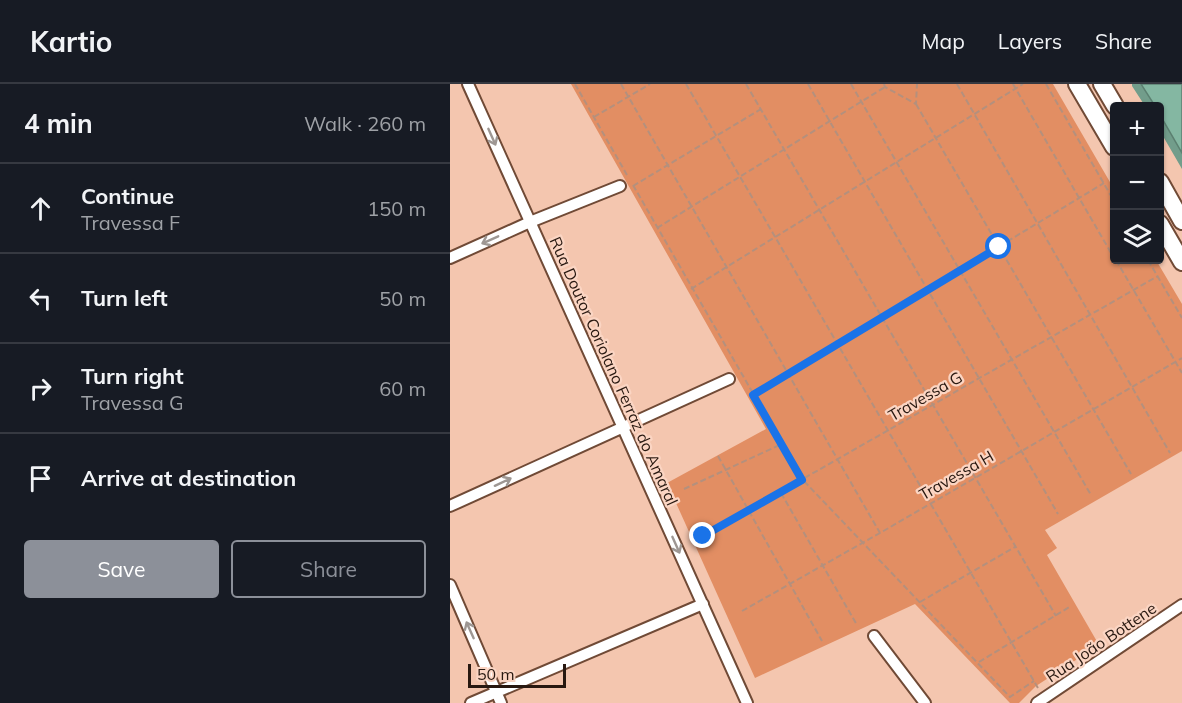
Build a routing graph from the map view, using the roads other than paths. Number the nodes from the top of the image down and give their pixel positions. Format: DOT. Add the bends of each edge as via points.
graph roads {
  1 [pos="468,84"];
  2 [pos="1079,84"];
  3 [pos="1102,84"];
  4 [pos="1113,102"];
  5 [pos="1110,127"];
  6 [pos="1110,140"];
  7 [pos="620,186"];
  8 [pos="1164,189"];
  9 [pos="1164,216"];
  10 [pos="1182,221"];
  11 [pos="530,222"];
  12 [pos="1164,231"];
  13 [pos="1182,244"];
  14 [pos="450,258"];
  15 [pos="1182,262"];
  16 [pos="729,379"];
  17 [pos="623,427"];
  18 [pos="450,506"];
  19 [pos="450,585"];
  20 [pos="703,604"];
  21 [pos="1182,605"];
  22 [pos="874,636"];
  23 [pos="496,691"];
  24 [pos="471,703"];
  25 [pos="501,703"];
  26 [pos="747,703"];
  27 [pos="925,703"];
  28 [pos="1037,703"];
  1 -- 11 [label="street, Rua Doutor Coriolano Ferraz do Amaral, one-way"];
  2 -- 5 [label="main road" via="1092,96"];
  2 -- 6 [label="main road"];
  3 -- 4 [label="main road"];
  7 -- 11 [label="street"];
  8 -- 10 [label="main road"];
  9 -- 13 [label="main road"];
  11 -- 14 [label="street, one-way"];
  11 -- 17 [label="street, Rua Doutor Coriolano Ferraz do Amaral"];
  12 -- 15 [label="main road"];
  16 -- 17 [label="street"];
  18 -- 17 [label="street, one-way"];
  17 -- 20 [label="street, Rua Doutor Coriolano Ferraz do Amaral, one-way"];
  23 -- 19 [label="street, one-way"];
  20 -- 23 [label="street"];
  20 -- 26 [label="street, Rua Doutor Coriolano Ferraz do Amaral"];
  21 -- 28 [label="street, Rua João Bottene"];
  22 -- 27 [label="street"];
  23 -- 24 [label="street"];
  23 -- 25 [label="street"];
}
